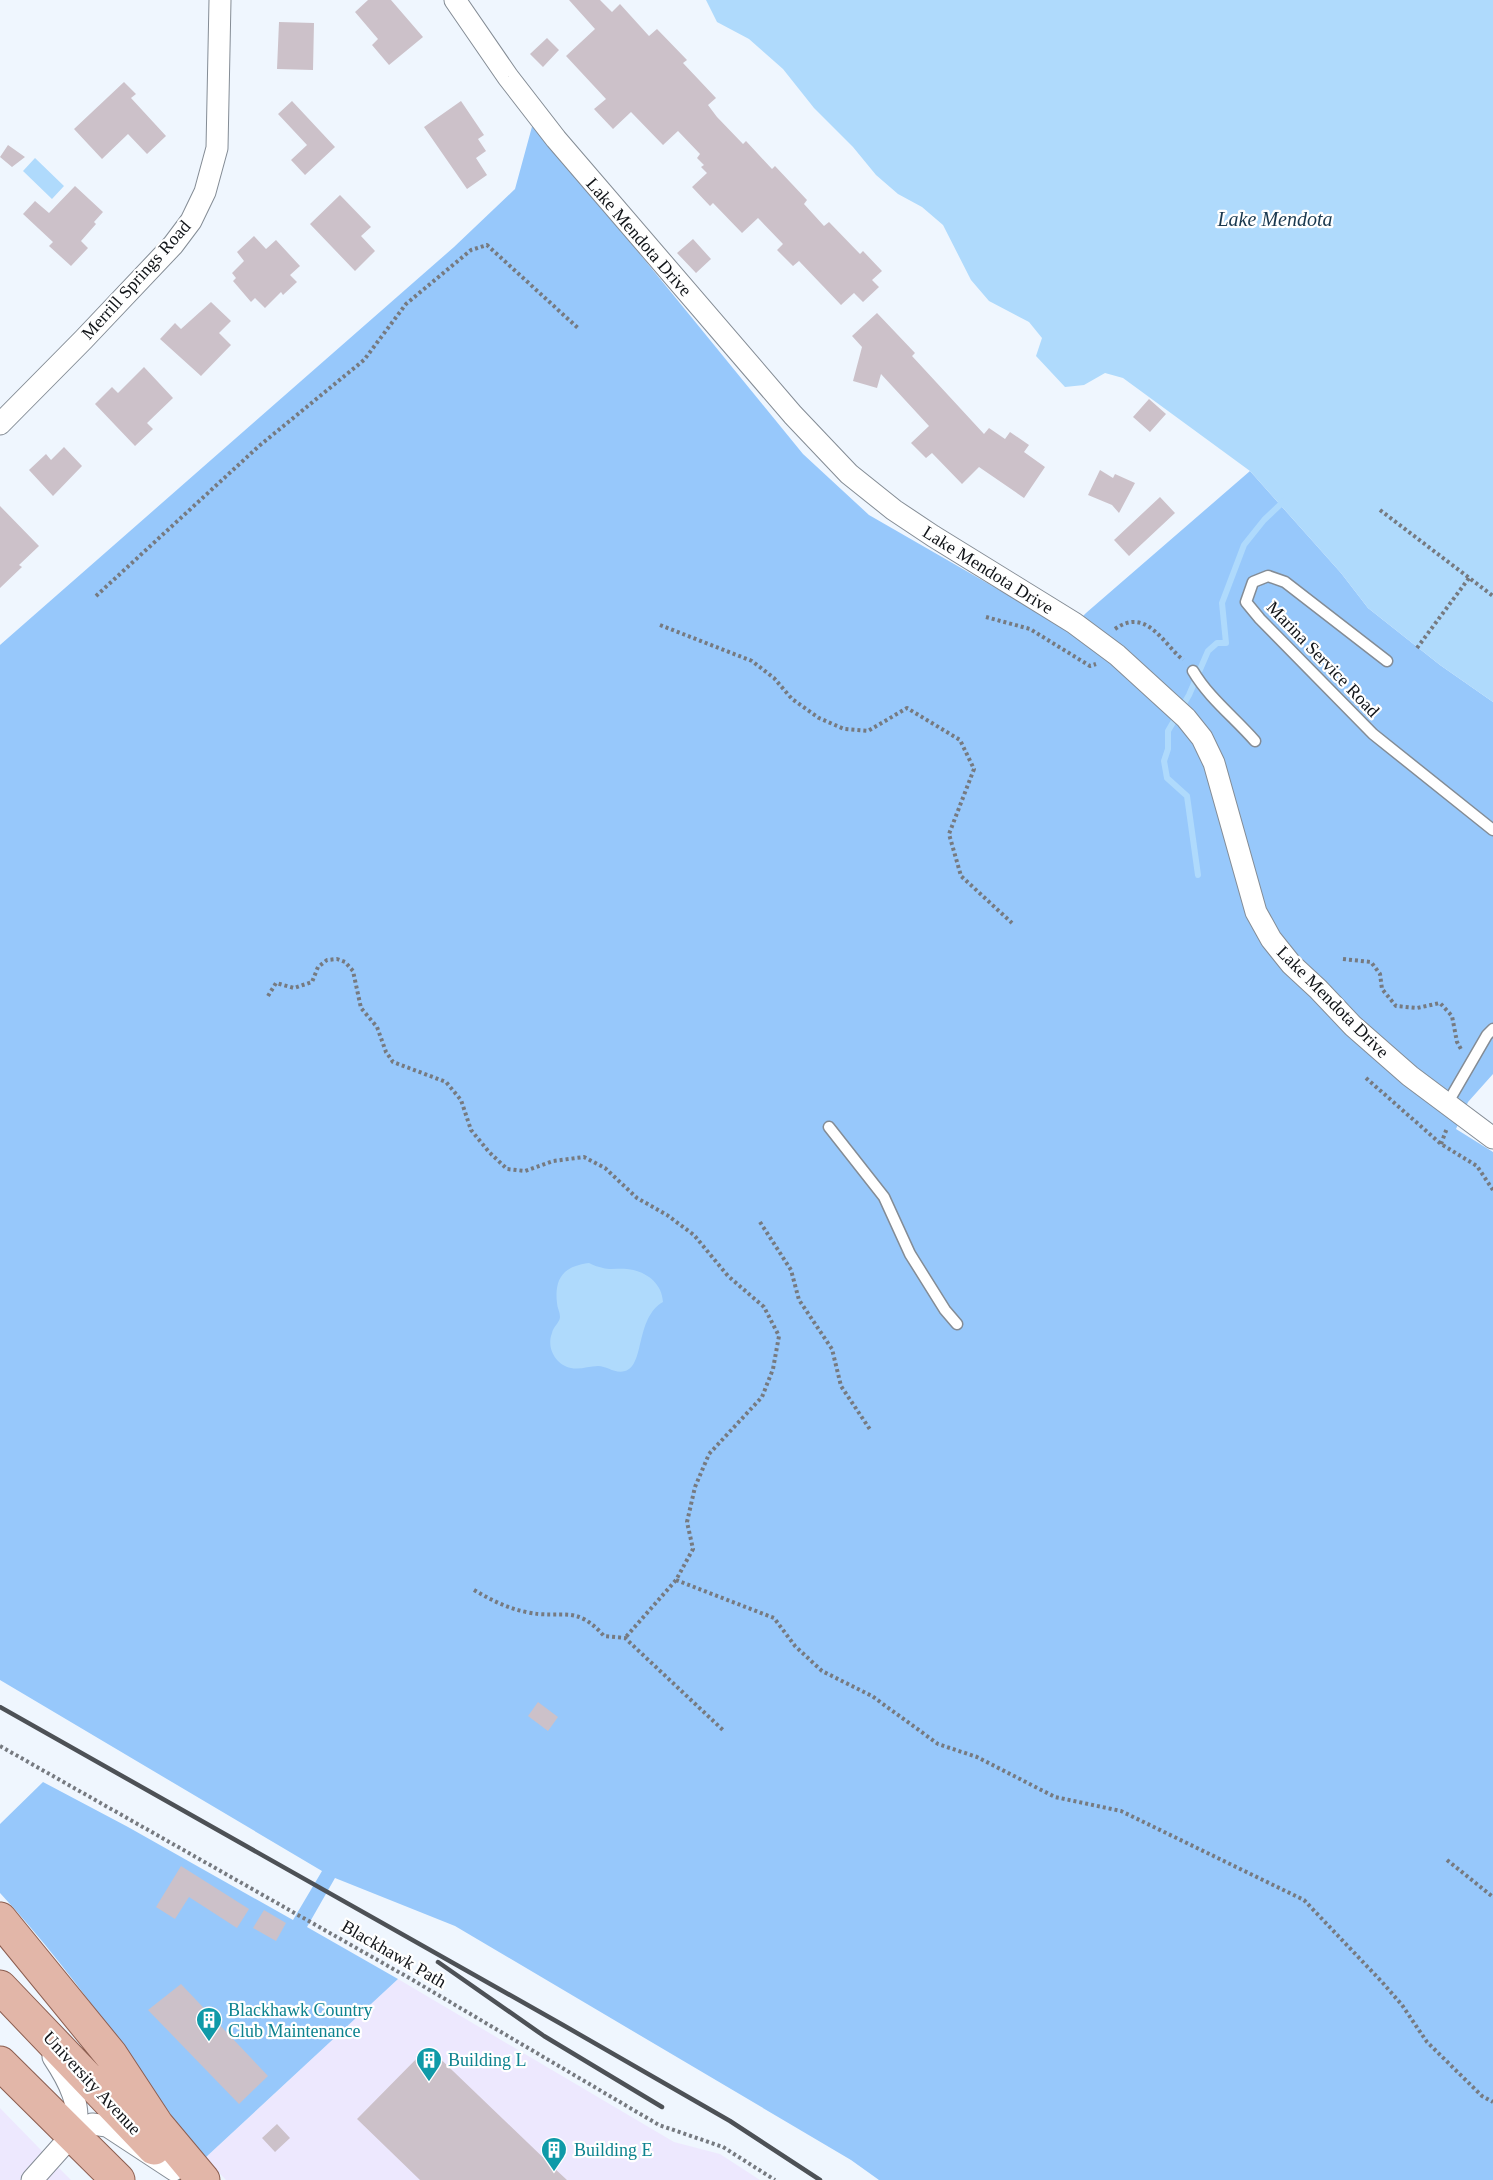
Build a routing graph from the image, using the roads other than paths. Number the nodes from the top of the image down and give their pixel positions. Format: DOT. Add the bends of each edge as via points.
graph roads {
  1 [pos="220,0"];
  2 [pos="455,0"];
  3 [pos="0,424"];
  4 [pos="1387,662"];
  5 [pos="1193,671"];
  6 [pos="1255,741"];
  7 [pos="1493,830"];
  8 [pos="1493,1029"];
  9 [pos="1447,1104"];
  10 [pos="829,1126"];
  11 [pos="1493,1138"];
  12 [pos="957,1324"];
  13 [pos="0,1920"];
  14 [pos="0,1987"];
  15 [pos="29,2016"];
  16 [pos="0,2062"];
  17 [pos="73,2134"];
  18 [pos="187,2177"];
  19 [pos="32,2180"];
  20 [pos="118,2180"];
  1 -- 3 [label="street, Merrill Springs Road" via="217,148 205,192 191,221 120,302"];
  2 -- 9 [label="street, Lake Mendota Drive" via="556,139 849,474 933,537 1074,623 1186,718 1202,738 1214,763 1256,912 1271,939 1353,1026"];
  4 -- 7 [label="lane, Marina Service Road" via="1285,582 1268,576 1253,582 1246,602 1268,627 1373,734"];
  5 -- 6 [label="lane"];
  8 -- 9 [label="lane"];
  9 -- 11 [label="street, Lake Mendota Drive"];
  10 -- 12 [label="lane" via="884,1197 910,1254"];
  13 -- 18 [label="main road" via="111,2055"];
  14 -- 15 [label="main road, University Avenue"];
  15 -- 17 [label="street" via="72,2094 78,2118"];
  15 -- 18 [label="main road, University Avenue"];
  16 -- 17 [label="main road"];
  17 -- 18 [label="street" via="88,2125 104,2125"];
  17 -- 19 [label="street"];
  17 -- 20 [label="main road"];
}
